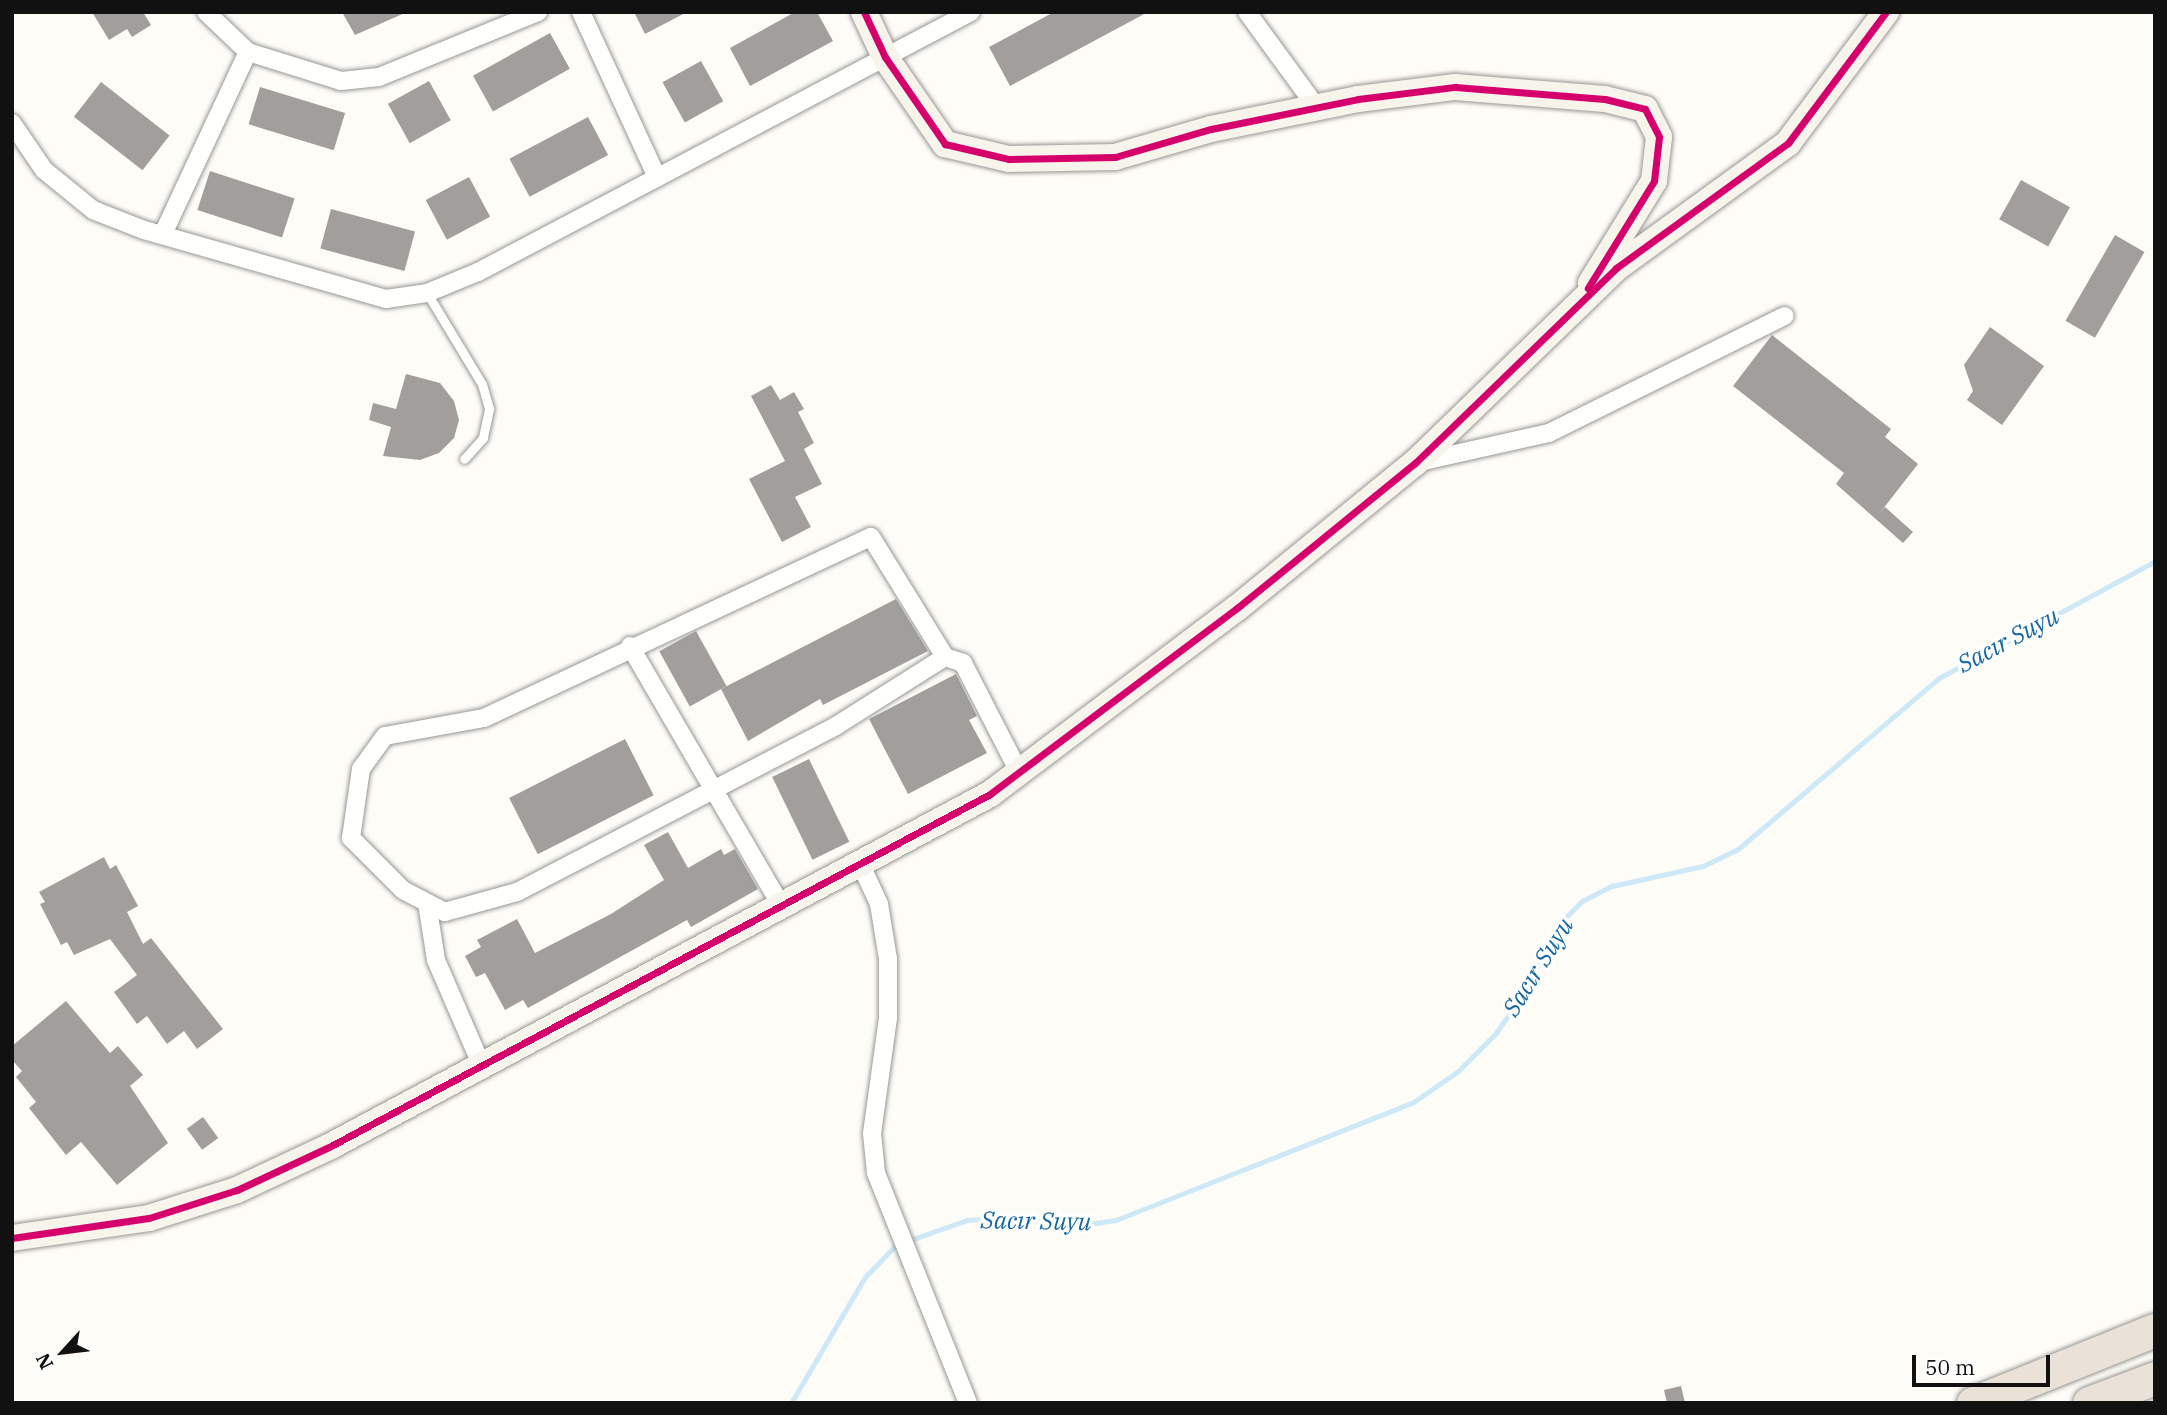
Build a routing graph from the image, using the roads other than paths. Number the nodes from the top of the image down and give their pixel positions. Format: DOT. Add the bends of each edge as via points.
graph roads {
  1 [pos="206,12"];
  2 [pos="538,12"];
  3 [pos="581,12"];
  4 [pos="864,12"];
  5 [pos="971,12"];
  6 [pos="1247,12"];
  7 [pos="1886,12"];
  8 [pos="248,52"];
  9 [pos="886,57"];
  10 [pos="1317,108"];
  11 [pos="12,123"];
  12 [pos="657,177"];
  13 [pos="163,234"];
  14 [pos="426,293"];
  15 [pos="1581,303"];
  16 [pos="1785,316"];
  17 [pos="464,459"];
  18 [pos="1415,463"];
  19 [pos="630,646"];
  20 [pos="945,657"];
  21 [pos="1020,774"];
  22 [pos="712,792"];
  23 [pos="860,863"];
  24 [pos="427,903"];
  25 [pos="780,904"];
  26 [pos="481,1064"];
  27 [pos="12,1238"];
  28 [pos="2155,1330"];
  29 [pos="2155,1378"];
  30 [pos="2155,1394"];
  31 [pos="968,1403"];
  32 [pos="1973,1403"];
  33 [pos="2090,1403"];
  1 -- 8 [label="street"];
  2 -- 8 [label="street" via="379,77 341,80"];
  3 -- 12 [label="street"];
  4 -- 9 [label="street"];
  5 -- 9 [label="street"];
  6 -- 10 [label="street"];
  7 -- 15 [label="street" via="1788,143 1616,268"];
  8 -- 13 [label="street"];
  9 -- 10 [label="street" via="945,144 1009,159 1115,157"];
  9 -- 12 [label="street"];
  10 -- 15 [label="street" via="1455,87 1605,99 1644,109 1659,137 1654,181"];
  11 -- 13 [label="street" via="44,170 93,209"];
  12 -- 14 [label="street"];
  13 -- 14 [label="street" via="386,299"];
  14 -- 17 [label="lane" via="482,384 489,409 483,438"];
  15 -- 18 [label="street"];
  16 -- 18 [label="street" via="1549,433"];
  18 -- 21 [label="street"];
  19 -- 20 [label="street" via="871,537"];
  19 -- 22 [label="street"];
  19 -- 24 [label="street" via="484,718 385,736 361,769 351,838 403,890"];
  20 -- 21 [label="street" via="963,663"];
  20 -- 22 [label="street" via="836,726"];
  21 -- 23 [label="street"];
  22 -- 24 [label="street" via="517,892 445,912"];
  22 -- 25 [label="street"];
  23 -- 25 [label="street"];
  23 -- 31 [label="street" via="887,942 888,1018 872,1133 876,1173"];
  24 -- 26 [label="street" via="436,960"];
  25 -- 26 [label="street"];
  26 -- 27 [label="street" via="237,1191 149,1218"];
  28 -- 32 [label="highway"];
  29 -- 33 [label="highway"];
  30 -- 33 [label="highway"];
}
